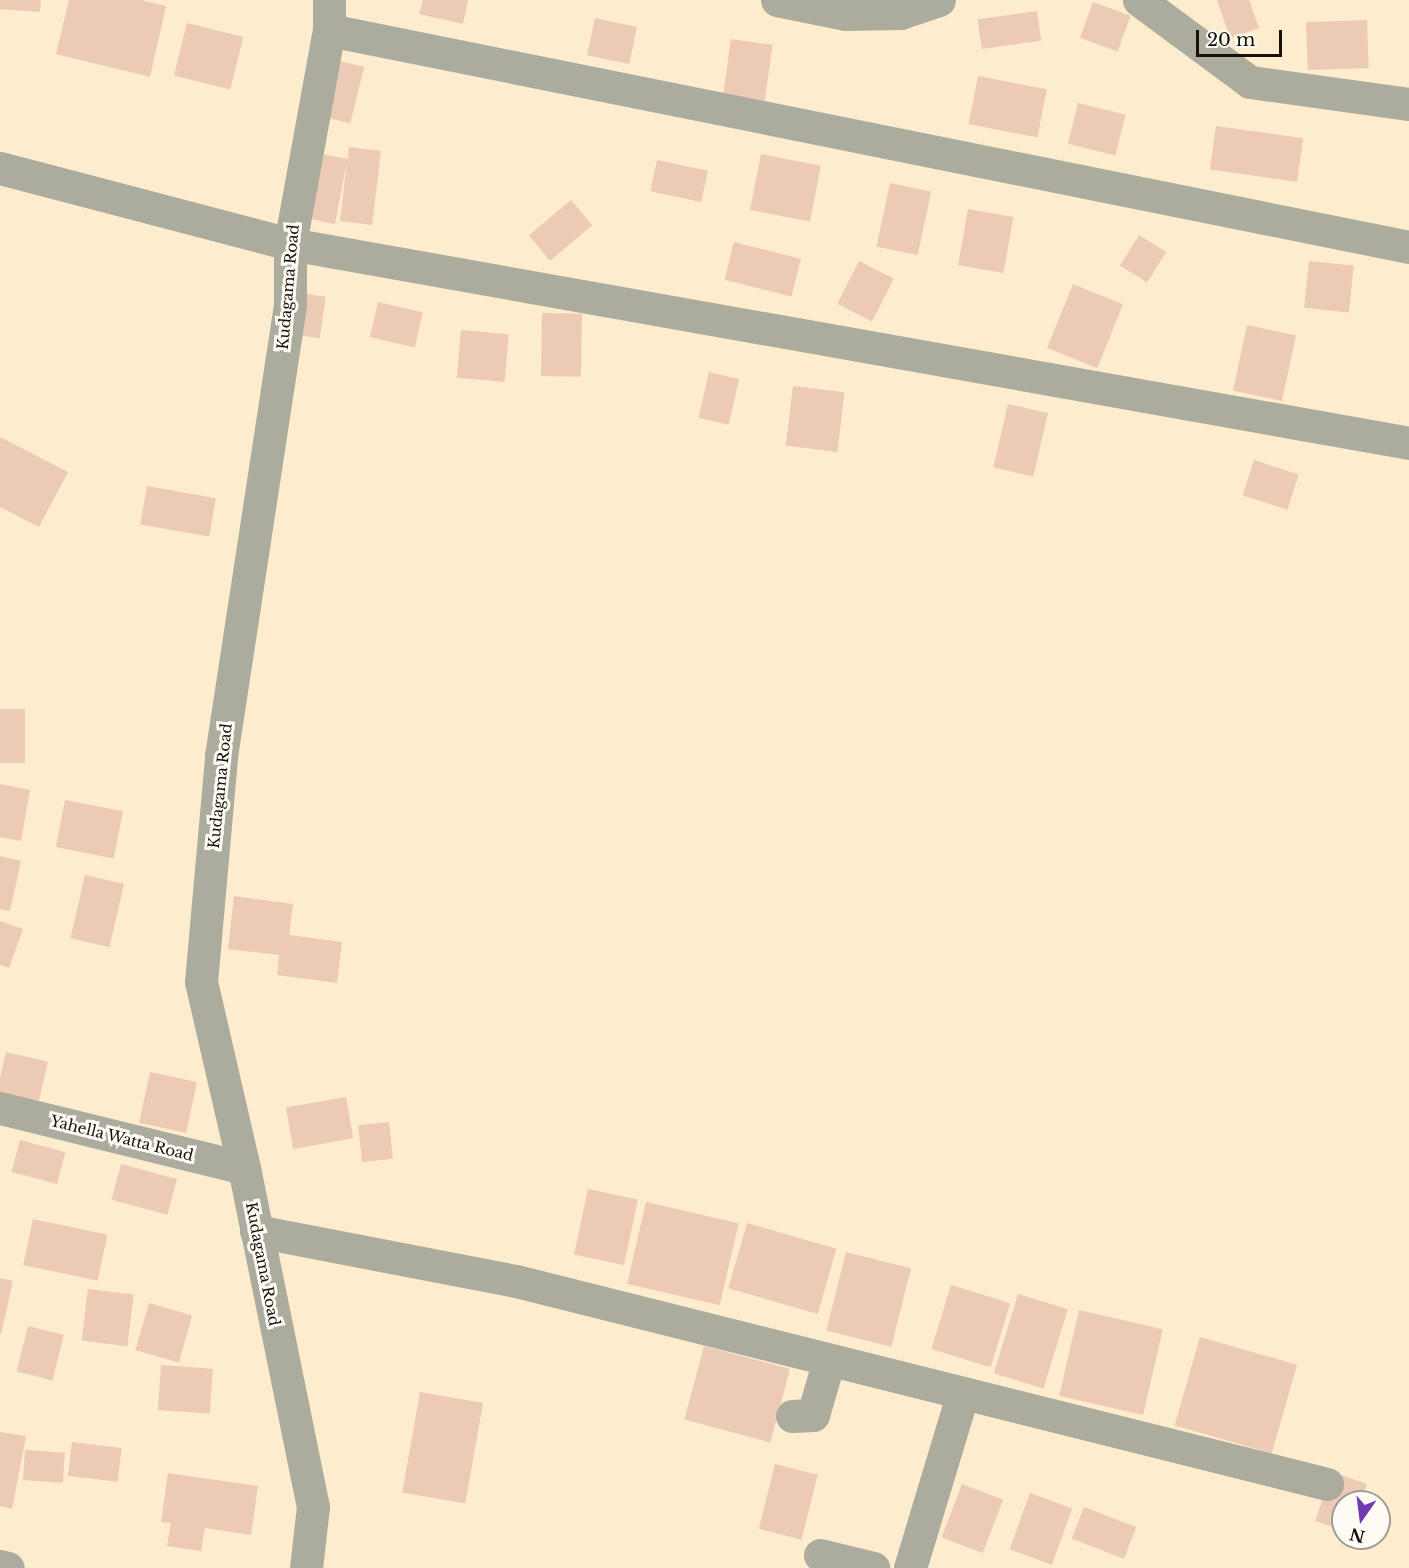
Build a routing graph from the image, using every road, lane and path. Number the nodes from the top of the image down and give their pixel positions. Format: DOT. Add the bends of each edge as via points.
graph roads {
  1 [pos="777,0"];
  2 [pos="939,0"];
  3 [pos="1138,0"];
  4 [pos="327,8"];
  5 [pos="1409,104"];
  6 [pos="0,168"];
  7 [pos="290,244"];
  8 [pos="1409,247"];
  9 [pos="1409,443"];
  10 [pos="0,1108"];
  11 [pos="244,1168"];
  12 [pos="256,1231"];
  13 [pos="829,1360"];
  14 [pos="963,1393"];
  15 [pos="792,1416"];
  16 [pos="1327,1484"];
  17 [pos="820,1555"];
  18 [pos="0,1566"];
  19 [pos="8,1568"];
  20 [pos="306,1568"];
  21 [pos="873,1568"];
  22 [pos="910,1568"];
  1 -- 2 [label="street" via="845,14 900,13"];
  3 -- 5 [label="street" via="1250,82"];
  4 -- 7 [label="street, Kudagama Road"];
  4 -- 8 [label="street"];
  6 -- 7 [label="street"];
  7 -- 9 [label="street"];
  7 -- 11 [label="street, Kudagama Road" via="290,303 221,756 201,982"];
  10 -- 11 [label="street, Yahella Watta Road"];
  11 -- 12 [label="street, Kudagama Road"];
  12 -- 13 [label="street" via="516,1281"];
  12 -- 20 [label="street, Kudagama Road" via="313,1508"];
  13 -- 14 [label="street"];
  13 -- 15 [label="street" via="813,1415"];
  14 -- 16 [label="street"];
  14 -- 22 [label="street"];
  17 -- 21 [label="street"];
  18 -- 19 [label="street"];
}
